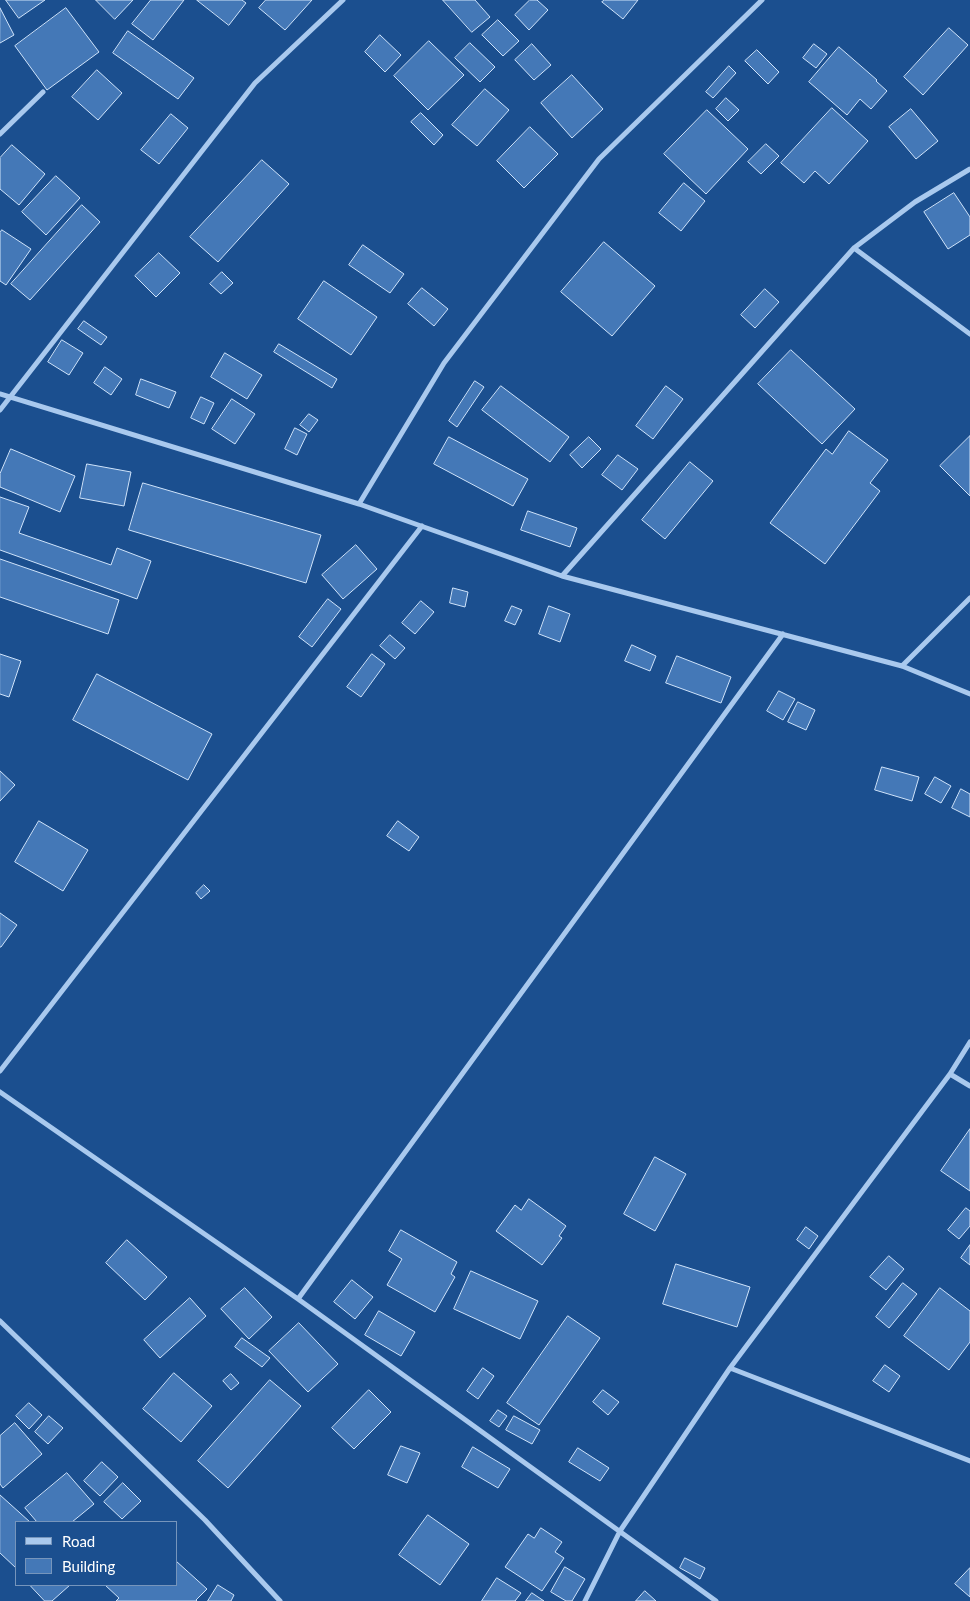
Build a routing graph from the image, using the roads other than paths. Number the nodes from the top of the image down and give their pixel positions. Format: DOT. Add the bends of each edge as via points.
graph roads {
  1 [pos="343,0"];
  2 [pos="762,0"];
  3 [pos="43,92"];
  4 [pos="0,134"];
  5 [pos="970,169"];
  6 [pos="854,248"];
  7 [pos="970,334"];
  8 [pos="0,394"];
  9 [pos="9,398"];
  10 [pos="0,410"];
  11 [pos="359,504"];
  12 [pos="422,526"];
  13 [pos="562,576"];
  14 [pos="970,598"];
  15 [pos="783,634"];
  16 [pos="902,666"];
  17 [pos="970,694"];
  18 [pos="970,1042"];
  19 [pos="0,1071"];
  20 [pos="950,1074"];
  21 [pos="970,1086"];
  22 [pos="0,1092"];
  23 [pos="298,1299"];
  24 [pos="0,1322"];
  25 [pos="730,1368"];
  26 [pos="970,1461"];
  27 [pos="620,1531"];
  28 [pos="280,1601"];
  29 [pos="585,1601"];
  30 [pos="716,1601"];
  1 -- 9 [label="street" via="255,84"];
  2 -- 11 [label="street" via="599,159 444,363"];
  3 -- 4 [label="street"];
  5 -- 6 [label="street" via="914,202"];
  6 -- 7 [label="street"];
  6 -- 13 [label="street"];
  8 -- 9 [label="street"];
  9 -- 10 [label="street"];
  9 -- 11 [label="street"];
  11 -- 12 [label="street"];
  12 -- 13 [label="street"];
  12 -- 19 [label="street"];
  13 -- 15 [label="street"];
  14 -- 16 [label="street"];
  15 -- 16 [label="street"];
  15 -- 23 [label="street"];
  16 -- 17 [label="street"];
  18 -- 20 [label="street"];
  20 -- 21 [label="street"];
  20 -- 25 [label="street"];
  22 -- 23 [label="street"];
  23 -- 27 [label="street"];
  24 -- 28 [label="street" via="205,1520"];
  25 -- 26 [label="street"];
  25 -- 27 [label="street"];
  27 -- 29 [label="street"];
  27 -- 30 [label="street"];
}
